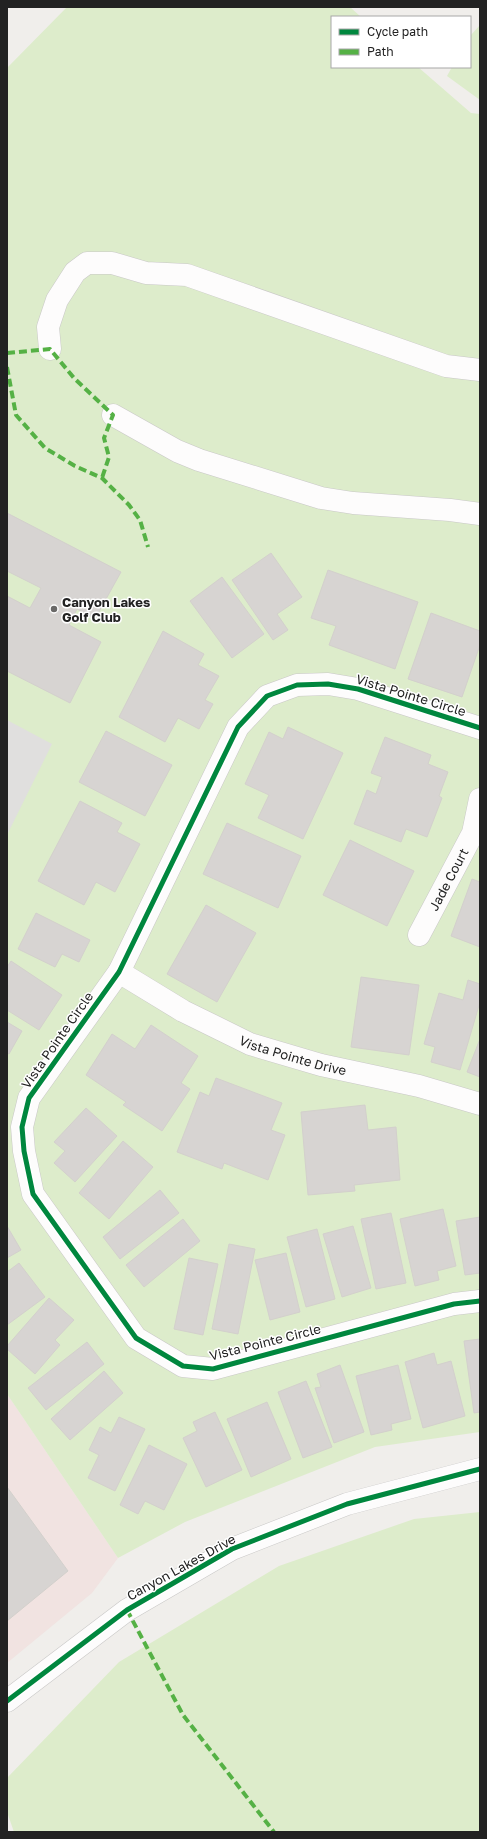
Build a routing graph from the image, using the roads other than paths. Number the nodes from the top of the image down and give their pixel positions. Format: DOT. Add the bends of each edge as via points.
graph roads {
  1 [pos="50,349"];
  2 [pos="480,370"];
  3 [pos="113,415"];
  4 [pos="480,514"];
  5 [pos="480,728"];
  6 [pos="480,799"];
  7 [pos="419,935"];
  8 [pos="119,972"];
  9 [pos="480,1104"];
  10 [pos="480,1301"];
  11 [pos="480,1469"];
  12 [pos="7,1701"];
  1 -- 2 [label="street" via="48,327 57,300 74,272 87,263 112,263 146,272 187,275 446,366"];
  3 -- 4 [label="street" via="177,451 199,460 321,498"];
  5 -- 8 [label="street, Vista Pointe Circle" via="358,689 328,684 297,685 267,696 238,727"];
  6 -- 7 [label="street, Jade Court" via="473,833"];
  8 -- 9 [label="street, Vista Pointe Drive" via="183,1011 250,1044 321,1066 419,1086"];
  8 -- 10 [label="street, Vista Pointe Circle" via="29,1098 22,1127 33,1194 136,1338 183,1366 213,1369 454,1304"];
  11 -- 12 [label="street, Canyon Lakes Drive" via="347,1504 232,1549 127,1610"];
}
